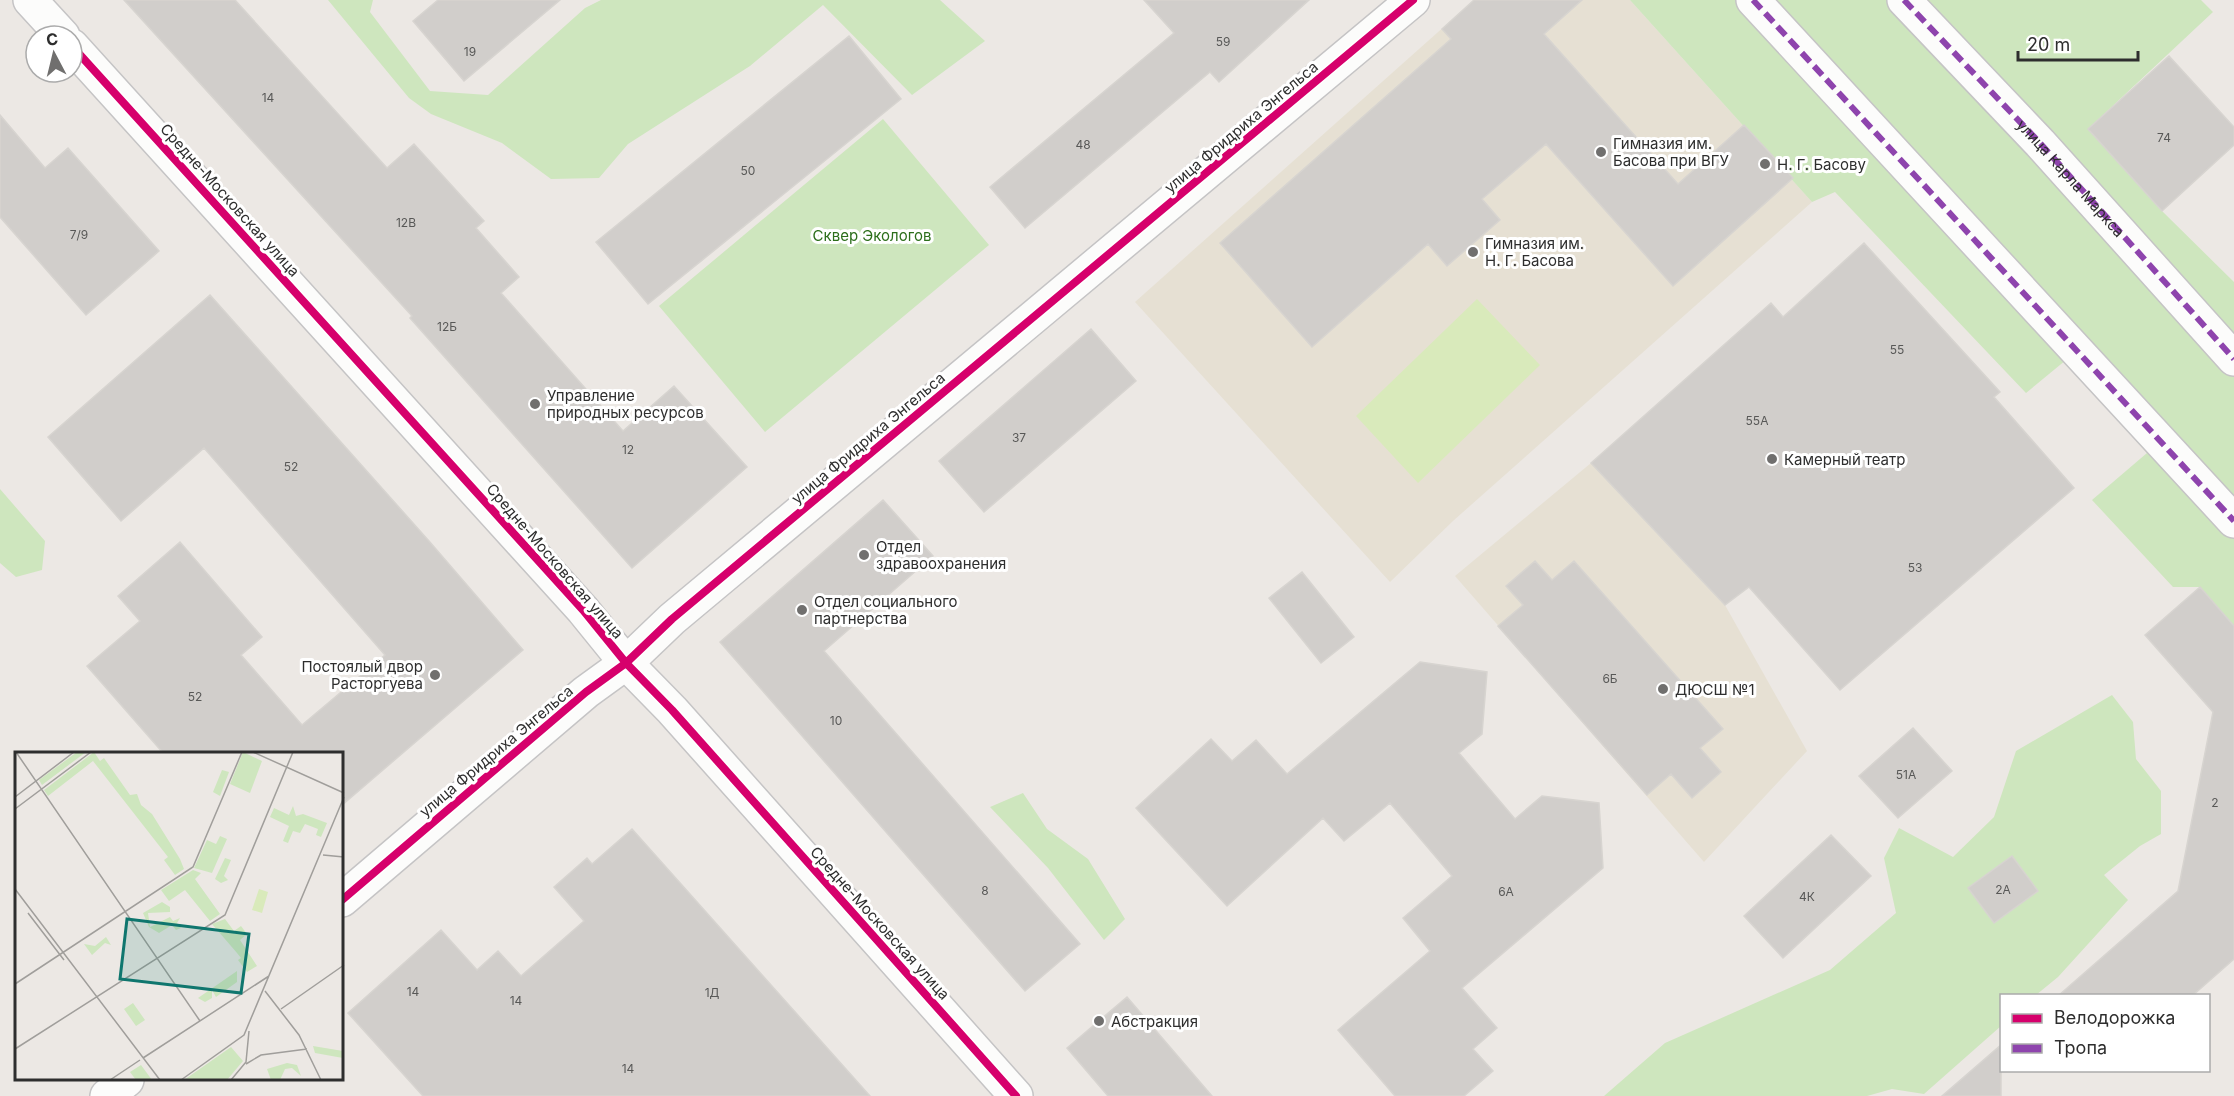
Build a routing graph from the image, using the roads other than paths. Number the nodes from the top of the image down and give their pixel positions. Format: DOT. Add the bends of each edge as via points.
graph roads {
  1 [pos="30,0"];
  2 [pos="1413,0"];
  3 [pos="1753,0"];
  4 [pos="1904,0"];
  5 [pos="52,24"];
  6 [pos="84,59"];
  7 [pos="2234,359"];
  8 [pos="2234,521"];
  9 [pos="626,663"];
  10 [pos="344,898"];
  11 [pos="126,1081"];
  12 [pos="107,1096"];
  13 [pos="1016,1096"];
  1 -- 5 [label="street"];
  2 -- 9 [label="street, улица Фридриха Энгельса" via="672,619"];
  3 -- 8 [label="street"];
  4 -- 7 [label="street, улица Карла Маркса" via="2040,143"];
  6 -- 9 [label="street, Средне-Московская улица" via="567,592"];
  9 -- 10 [label="street, улица Фридриха Энгельса" via="586,692"];
  9 -- 13 [label="street, Средне-Московская улица"];
  11 -- 12 [label="street"];
}
